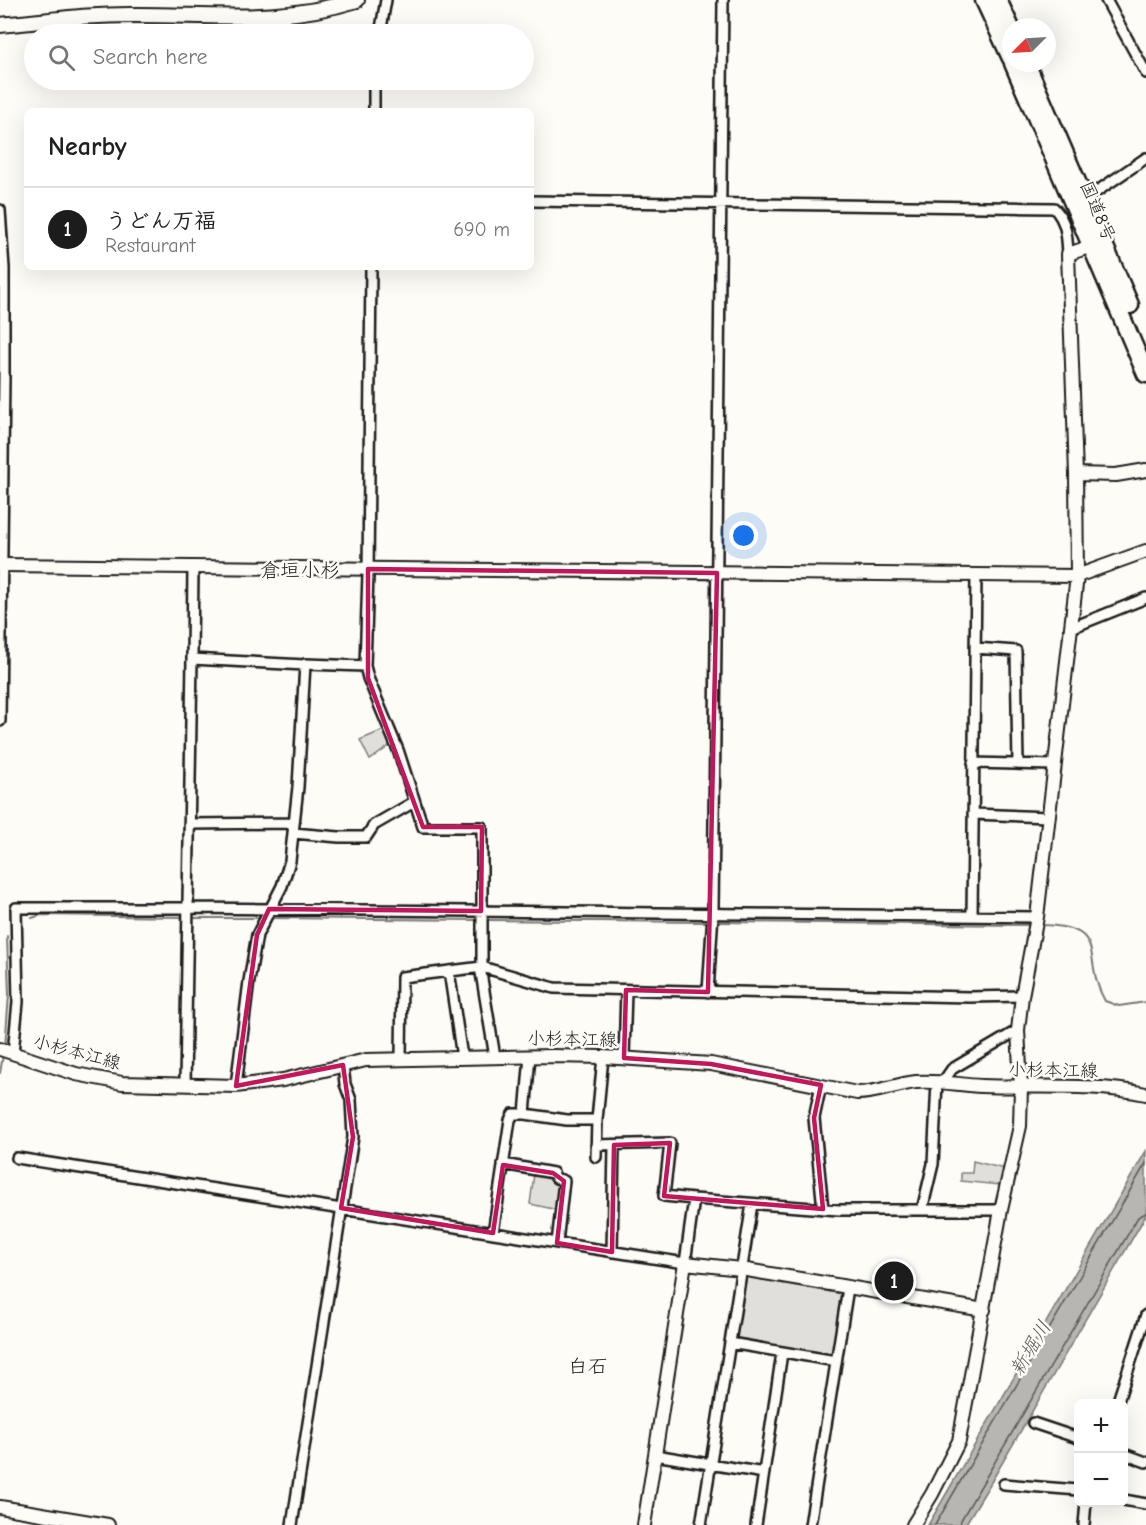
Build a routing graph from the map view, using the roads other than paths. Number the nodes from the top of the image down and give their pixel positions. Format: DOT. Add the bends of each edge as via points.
graph roads {
  1 [pos="357,0"];
  2 [pos="386,0"];
  3 [pos="723,0"];
  4 [pos="984,0"];
  5 [pos="998,0"];
  6 [pos="1106,0"];
  7 [pos="1006,18"];
  8 [pos="382,24"];
  9 [pos="0,25"];
  10 [pos="1002,39"];
  11 [pos="1017,72"];
  12 [pos="1030,72"];
  13 [pos="1146,74"];
  14 [pos="374,90"];
  15 [pos="374,108"];
  16 [pos="1146,158"];
  17 [pos="1084,196"];
  18 [pos="534,201"];
  19 [pos="721,204"];
  20 [pos="0,210"];
  21 [pos="1092,246"];
  22 [pos="1068,254"];
  23 [pos="371,270"];
  24 [pos="1146,345"];
  25 [pos="1146,374"];
  26 [pos="1146,470"];
  27 [pos="1076,474"];
  28 [pos="1146,551"];
  29 [pos="1,565"];
  30 [pos="193,567"];
  31 [pos="368,569"];
  32 [pos="717,573"];
  33 [pos="976,576"];
  34 [pos="1077,576"];
  35 [pos="1146,598"];
  36 [pos="1071,628"];
  37 [pos="975,648"];
  38 [pos="192,659"];
  39 [pos="305,665"];
  40 [pos="365,666"];
  41 [pos="0,721"];
  42 [pos="973,763"];
  43 [pos="1018,764"];
  44 [pos="1055,765"];
  45 [pos="414,802"];
  46 [pos="973,814"];
  47 [pos="1049,817"];
  48 [pos="294,823"];
  49 [pos="189,824"];
  50 [pos="293,833"];
  51 [pos="188,908"];
  52 [pos="269,909"];
  53 [pos="481,911"];
  54 [pos="713,913"];
  55 [pos="972,916"];
  56 [pos="1037,917"];
  57 [pos="481,967"];
  58 [pos="449,971"];
  59 [pos="626,990"];
  60 [pos="708,993"];
  61 [pos="1022,996"];
  62 [pos="1018,1030"];
  63 [pos="0,1049"];
  64 [pos="13,1053"];
  65 [pos="530,1056"];
  66 [pos="462,1057"];
  67 [pos="495,1057"];
  68 [pos="603,1057"];
  69 [pos="401,1058"];
  70 [pos="624,1058"];
  71 [pos="343,1065"];
  72 [pos="940,1082"];
  73 [pos="185,1085"];
  74 [pos="820,1085"];
  75 [pos="236,1086"];
  76 [pos="1021,1087"];
  77 [pos="1146,1094"];
  78 [pos="525,1114"];
  79 [pos="597,1120"];
  80 [pos="596,1145"];
  81 [pos="614,1145"];
  82 [pos="596,1157"];
  83 [pos="17,1158"];
  84 [pos="503,1164"];
  85 [pos="694,1199"];
  86 [pos="752,1203"];
  87 [pos="341,1209"];
  88 [pos="823,1209"];
  89 [pos="922,1210"];
  90 [pos="1001,1210"];
  91 [pos="493,1233"];
  92 [pos="557,1243"];
  93 [pos="612,1252"];
  94 [pos="685,1263"];
  95 [pos="741,1269"];
  96 [pos="848,1288"];
  97 [pos="984,1310"];
  98 [pos="1146,1315"];
  99 [pos="730,1343"];
  100 [pos="782,1353"];
  101 [pos="836,1361"];
  102 [pos="1119,1399"];
  103 [pos="1033,1423"];
  104 [pos="1074,1437"];
  105 [pos="655,1455"];
  106 [pos="1128,1455"];
  107 [pos="1146,1462"];
  108 [pos="711,1465"];
  109 [pos="764,1473"];
  110 [pos="1004,1484"];
  111 [pos="1074,1490"];
  112 [pos="1128,1501"];
  113 [pos="1146,1504"];
  114 [pos="0,1507"];
  115 [pos="1086,1507"];
  116 [pos="108,1525"];
  117 [pos="292,1525"];
  118 [pos="644,1525"];
  119 [pos="701,1525"];
  120 [pos="756,1525"];
  121 [pos="810,1525"];
  122 [pos="913,1525"];
  123 [pos="1084,1525"];
  1 -- 9 [label="main road" via="267,17 84,16"];
  2 -- 8 [label="street"];
  3 -- 19 [label="street"];
  4 -- 10 [label="highway"];
  5 -- 7 [label="highway"];
  6 -- 13 [label="street"];
  11 -- 21 [label="highway, 国道8号"];
  12 -- 17 [label="highway, 国道8号"];
  14 -- 15 [label="street"];
  16 -- 17 [label="street"];
  17 -- 24 [label="highway, 国道8号"];
  18 -- 19 [label="street"];
  19 -- 22 [label="street" via="1054,208 1066,228"];
  19 -- 32 [label="street"];
  20 -- 29 [label="street" via="4,268"];
  21 -- 22 [label="street"];
  21 -- 25 [label="highway, 国道8号"];
  22 -- 27 [label="street"];
  23 -- 31 [label="street"];
  26 -- 27 [label="street" via="1116,475"];
  27 -- 34 [label="street"];
  28 -- 34 [label="street"];
  29 -- 30 [label="street"];
  29 -- 41 [label="street"];
  30 -- 31 [label="street"];
  30 -- 38 [label="street"];
  31 -- 32 [label="street"];
  31 -- 40 [label="street"];
  32 -- 33 [label="street"];
  32 -- 54 [label="street"];
  33 -- 34 [label="street"];
  33 -- 37 [label="street"];
  34 -- 36 [label="street"];
  35 -- 36 [label="street"];
  36 -- 44 [label="street"];
  37 -- 42 [label="street"];
  37 -- 43 [label="street" via="1016,651"];
  38 -- 39 [label="street"];
  38 -- 49 [label="street"];
  39 -- 40 [label="street"];
  39 -- 48 [label="street"];
  40 -- 45 [label="street"];
  42 -- 43 [label="street"];
  42 -- 46 [label="street"];
  43 -- 44 [label="street"];
  44 -- 47 [label="street"];
  45 -- 50 [label="street" via="374,825 366,837"];
  45 -- 53 [label="street" via="423,827 482,827"];
  46 -- 47 [label="street"];
  46 -- 55 [label="street"];
  47 -- 56 [label="street"];
  48 -- 49 [label="street"];
  48 -- 50 [label="street"];
  49 -- 51 [label="street"];
  50 -- 52 [label="street" via="290,861"];
  51 -- 52 [label="street"];
  51 -- 64 [label="street" via="16,908 18,1002"];
  51 -- 73 [label="street"];
  52 -- 53 [label="street"];
  52 -- 75 [label="street" via="257,935"];
  53 -- 54 [label="street"];
  53 -- 57 [label="street"];
  54 -- 55 [label="street"];
  54 -- 60 [label="street"];
  55 -- 56 [label="street"];
  56 -- 61 [label="street"];
  57 -- 58 [label="street"];
  57 -- 59 [label="street" via="554,988"];
  57 -- 67 [label="street"];
  58 -- 66 [label="street"];
  58 -- 69 [label="street" via="402,977"];
  59 -- 60 [label="street"];
  59 -- 70 [label="street"];
  60 -- 61 [label="street"];
  61 -- 62 [label="street"];
  62 -- 72 [label="street" via="952,1069"];
  62 -- 76 [label="street"];
  63 -- 64 [label="street, 小杉本江線"];
  64 -- 73 [label="street, 小杉本江線" via="76,1074 122,1083"];
  65 -- 67 [label="street, 小杉本江線"];
  65 -- 68 [label="street, 小杉本江線"];
  65 -- 78 [label="street"];
  66 -- 67 [label="street, 小杉本江線"];
  66 -- 69 [label="street, 小杉本江線"];
  68 -- 70 [label="street, 小杉本江線"];
  68 -- 79 [label="street"];
  69 -- 71 [label="street, 小杉本江線"];
  70 -- 74 [label="street, 小杉本江線" via="711,1064"];
  71 -- 75 [label="street, 小杉本江線" via="283,1080"];
  71 -- 87 [label="street" via="351,1100 353,1137"];
  72 -- 74 [label="street, 小杉本江線" via="916,1082 867,1093"];
  72 -- 76 [label="street, 小杉本江線"];
  72 -- 89 [label="street" via="933,1164"];
  73 -- 75 [label="street, 小杉本江線"];
  74 -- 88 [label="street" via="814,1118"];
  76 -- 77 [label="street, 小杉本江線" via="1099,1088"];
  76 -- 90 [label="street" via="1020,1126"];
  78 -- 79 [label="street"];
  78 -- 84 [label="street" via="513,1114 510,1120"];
  79 -- 80 [label="street"];
  80 -- 81 [label="street"];
  80 -- 82 [label="street"];
  81 -- 85 [label="street" via="670,1143 664,1196"];
  81 -- 93 [label="street"];
  83 -- 87 [label="street"];
  84 -- 91 [label="street"];
  84 -- 92 [label="street" via="553,1173 564,1181"];
  85 -- 86 [label="street"];
  85 -- 94 [label="street"];
  86 -- 88 [label="street"];
  86 -- 95 [label="street"];
  87 -- 91 [label="street"];
  87 -- 117 [label="street"];
  88 -- 89 [label="street"];
  89 -- 90 [label="street"];
  90 -- 97 [label="street"];
  91 -- 92 [label="street"];
  92 -- 93 [label="street"];
  93 -- 94 [label="street"];
  94 -- 95 [label="street"];
  94 -- 105 [label="street"];
  95 -- 96 [label="street"];
  95 -- 99 [label="street"];
  96 -- 97 [label="street"];
  96 -- 101 [label="street"];
  97 -- 122 [label="street" via="959,1441"];
  98 -- 102 [label="street"];
  99 -- 100 [label="street"];
  99 -- 108 [label="street"];
  100 -- 101 [label="street"];
  100 -- 109 [label="street"];
  101 -- 121 [label="street"];
  103 -- 104 [label="street"];
  105 -- 108 [label="street"];
  105 -- 118 [label="street"];
  106 -- 107 [label="street"];
  108 -- 109 [label="street"];
  108 -- 119 [label="street"];
  109 -- 120 [label="street"];
  110 -- 111 [label="street"];
  112 -- 113 [label="street"];
  114 -- 116 [label="street"];
  115 -- 123 [label="street"];
}
